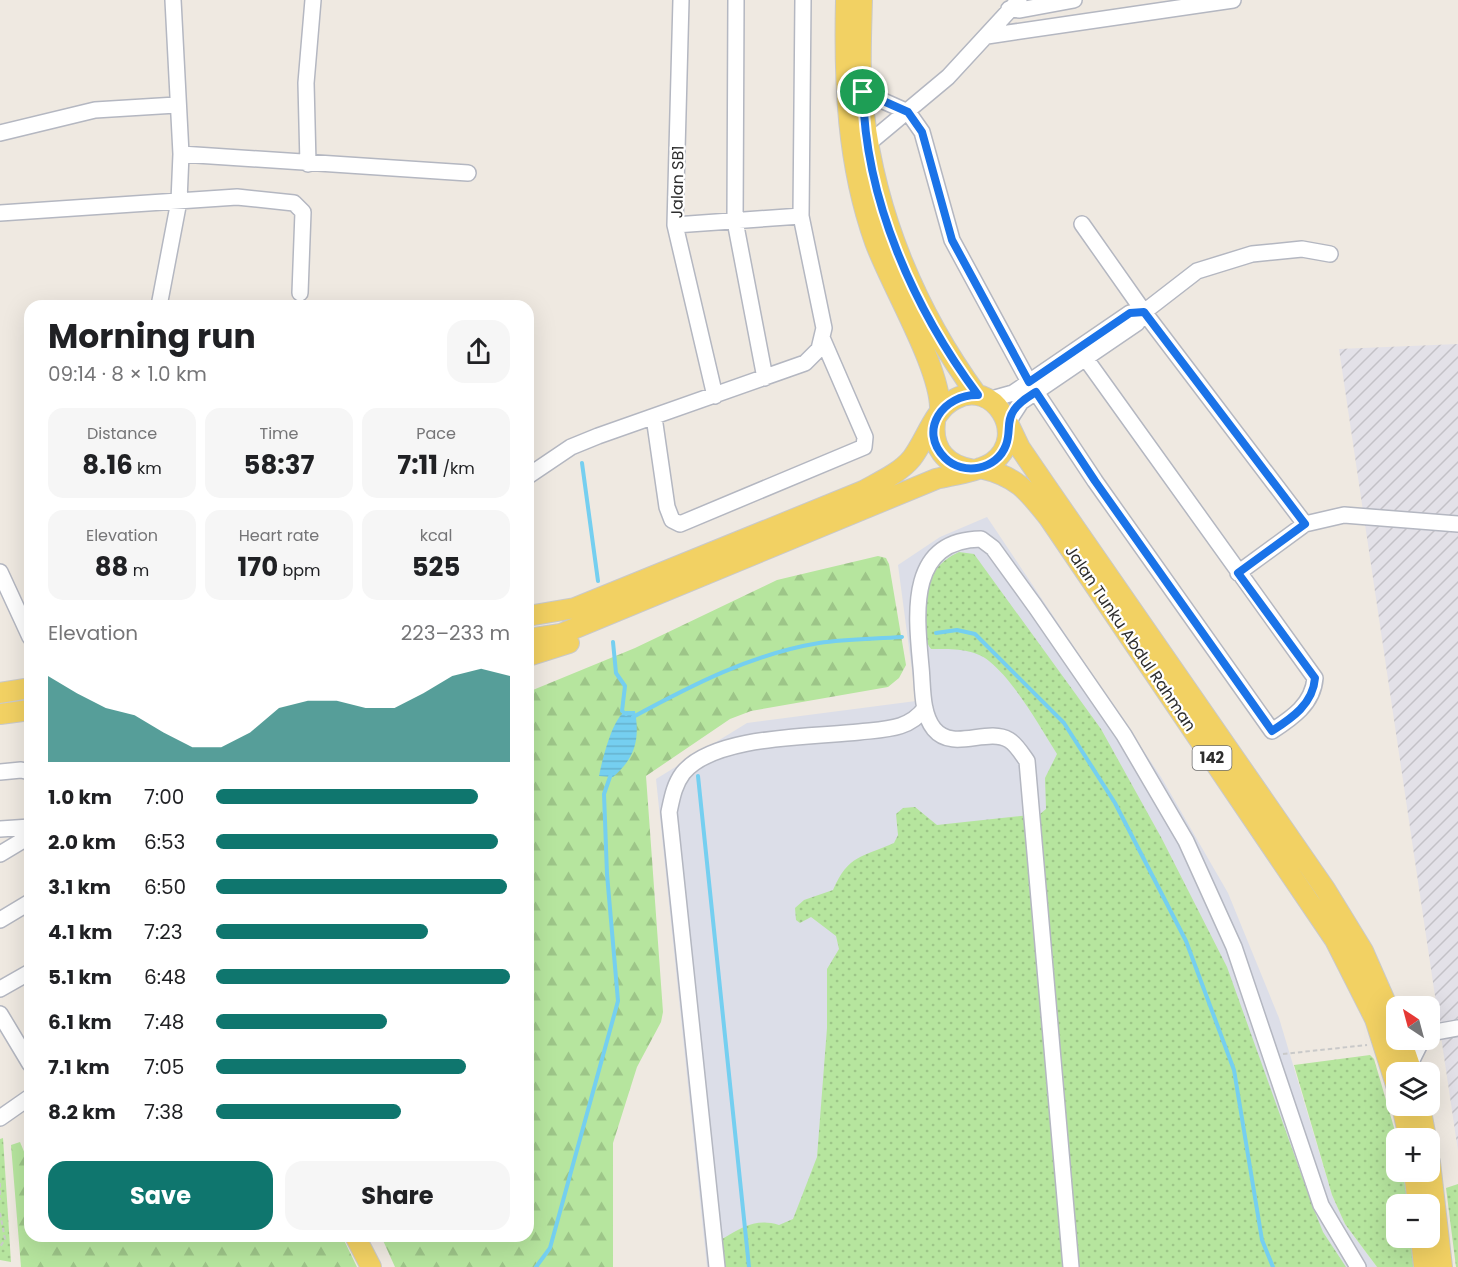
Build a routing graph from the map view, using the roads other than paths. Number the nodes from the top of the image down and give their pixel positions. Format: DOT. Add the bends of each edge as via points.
graph roads {
  1 [pos="173,0"];
  2 [pos="313,0"];
  3 [pos="681,0"];
  4 [pos="736,0"];
  5 [pos="803,0"];
  6 [pos="846,0"];
  7 [pos="861,0"];
  8 [pos="1074,0"];
  9 [pos="1233,0"];
  10 [pos="1014,5"];
  11 [pos="987,36"];
  12 [pos="863,92"];
  13 [pos="176,105"];
  14 [pos="908,112"];
  15 [pos="0,133"];
  16 [pos="869,143"];
  17 [pos="181,154"];
  18 [pos="308,164"];
  19 [pos="468,173"];
  20 [pos="179,201"];
  21 [pos="0,213"];
  22 [pos="801,216"];
  23 [pos="735,221"];
  24 [pos="1082,224"];
  25 [pos="675,225"];
  26 [pos="1330,254"];
  27 [pos="300,293"];
  28 [pos="160,300"];
  29 [pos="1144,312"];
  30 [pos="823,340"];
  31 [pos="1086,359"];
  32 [pos="765,378"];
  33 [pos="1033,387"];
  34 [pos="715,396"];
  35 [pos="983,397"];
  36 [pos="938,416"];
  37 [pos="654,417"];
  38 [pos="1008,422"];
  39 [pos="975,468"];
  40 [pos="534,472"];
  41 [pos="1305,524"];
  42 [pos="1458,524"];
  43 [pos="738,562"];
  44 [pos="0,572"];
  45 [pos="1238,573"];
  46 [pos="24,614"];
  47 [pos="534,614"];
  48 [pos="534,638"];
  49 [pos="534,654"];
  50 [pos="24,689"];
  51 [pos="0,693"];
  52 [pos="925,708"];
  53 [pos="24,711"];
  54 [pos="0,714"];
  55 [pos="24,771"];
  56 [pos="0,772"];
  57 [pos="24,828"];
  58 [pos="0,830"];
  59 [pos="24,840"];
  60 [pos="0,854"];
  61 [pos="24,906"];
  62 [pos="0,920"];
  63 [pos="24,975"];
  64 [pos="0,989"];
  65 [pos="1386,1001"];
  66 [pos="0,1014"];
  67 [pos="1458,1028"];
  68 [pos="1386,1030"];
  69 [pos="1440,1031"];
  70 [pos="24,1054"];
  71 [pos="24,1101"];
  72 [pos="0,1118"];
  73 [pos="1432,1182"];
  74 [pos="358,1242"];
  75 [pos="1422,1248"];
  76 [pos="371,1267"];
  77 [pos="717,1267"];
  78 [pos="1071,1267"];
  79 [pos="1358,1267"];
  80 [pos="1424,1267"];
  81 [pos="1442,1267"];
  1 -- 13 [label="street"];
  2 -- 18 [label="street" via="306,83"];
  3 -- 25 [label="street, Jalan SB1"];
  4 -- 23 [label="street"];
  5 -- 22 [label="street"];
  6 -- 36 [label="main road, 142" via="845,82 864,207 891,282 927,358 936,385"];
  7 -- 12 [label="main road, 142"];
  8 -- 10 [label="street" via="1020,10"];
  9 -- 11 [label="street"];
  10 -- 11 [label="street"];
  11 -- 14 [label="street"];
  12 -- 14 [label="street"];
  12 -- 16 [label="main road, 142"];
  13 -- 15 [label="street" via="95,110"];
  13 -- 17 [label="street"];
  14 -- 16 [label="street"];
  14 -- 33 [label="street" via="922,132 952,240"];
  16 -- 35 [label="main road, 142" via="881,200 908,276 946,351"];
  17 -- 18 [label="street"];
  17 -- 20 [label="street"];
  18 -- 19 [label="street"];
  20 -- 21 [label="street"];
  20 -- 27 [label="street" via="237,197 294,203 303,212"];
  20 -- 28 [label="street"];
  22 -- 23 [label="street"];
  22 -- 30 [label="street" via="824,328"];
  23 -- 25 [label="street"];
  23 -- 32 [label="street"];
  24 -- 29 [label="street"];
  25 -- 34 [label="street, Jalan SB1"];
  26 -- 29 [label="street" via="1302,249 1252,254 1197,271"];
  29 -- 31 [label="street" via="1137,323"];
  29 -- 33 [label="street" via="1130,313"];
  29 -- 41 [label="street"];
  30 -- 32 [label="street" via="805,363"];
  30 -- 37 [label="street" via="865,437 864,447 680,524 672,520 667,507"];
  31 -- 33 [label="street"];
  31 -- 45 [label="street"];
  32 -- 34 [label="street"];
  33 -- 35 [label="street"];
  33 -- 38 [label="street"];
  33 -- 45 [label="street" via="1272,731 1296,716 1314,689 1315,678"];
  34 -- 37 [label="street"];
  35 -- 36 [label="main road" via="956,397"];
  35 -- 38 [label="main road, 142" via="1001,409"];
  36 -- 39 [label="main road, 142" via="934,433 941,454 949,462"];
  36 -- 47 [label="main road" via="911,460 863,491 575,608"];
  37 -- 40 [label="street" via="570,447"];
  38 -- 39 [label="main road" via="1006,446 1000,456"];
  38 -- 65 [label="main road, Jalan Tunku Abdul Rahman / 142" via="1020,448 1325,888 1363,951"];
  39 -- 43 [label="main road" via="925,484"];
  39 -- 68 [label="main road, Jalan Tunku Abdul Rahman / 142" via="1015,480 1049,518 1335,940"];
  41 -- 42 [label="street" via="1344,515"];
  41 -- 45 [label="street"];
  43 -- 48 [label="main road" via="561,634"];
  43 -- 49 [label="main road" via="662,604 584,638"];
  44 -- 46 [label="street"];
  50 -- 51 [label="main road"];
  52 -- 77 [label="street" via="918,718 892,729 744,744 716,752 683,773 674,790 669,812"];
  52 -- 78 [label="street" via="935,730 946,738 998,736 1009,740 1027,761"];
  52 -- 79 [label="street" via="917,614 920,580 937,555 965,539 981,539 993,548 1124,735 1186,841 1234,947 1321,1205"];
  53 -- 54 [label="main road"];
  55 -- 56 [label="street"];
  57 -- 58 [label="street"];
  59 -- 60 [label="street"];
  61 -- 62 [label="street"];
  63 -- 64 [label="street"];
  66 -- 70 [label="street"];
  67 -- 69 [label="street"];
  71 -- 72 [label="street"];
  73 -- 81 [label="main road"];
  74 -- 76 [label="main road"];
  75 -- 80 [label="main road"];
}
